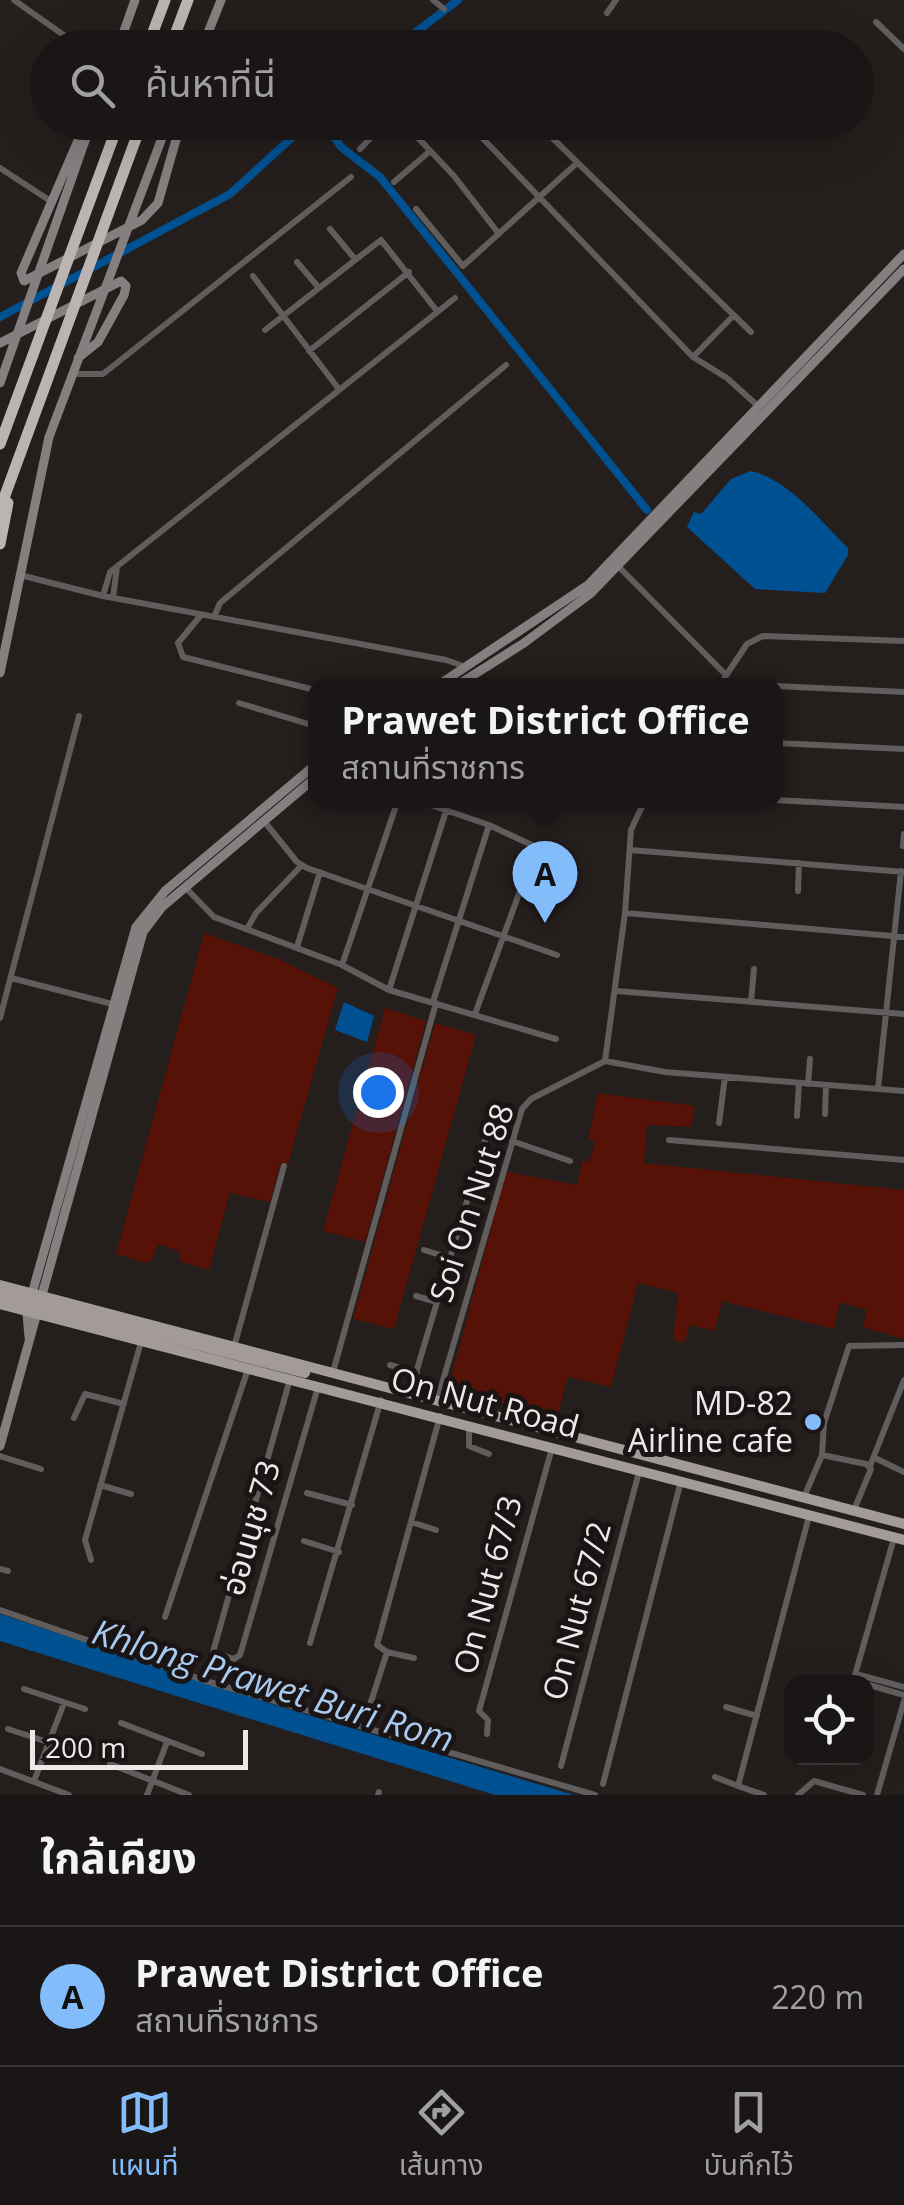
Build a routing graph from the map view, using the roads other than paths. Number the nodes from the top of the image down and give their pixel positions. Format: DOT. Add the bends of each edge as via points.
graph roads {
  1 [pos="14,0"];
  2 [pos="135,0"];
  3 [pos="165,0"];
  4 [pos="188,0"];
  5 [pos="221,0"];
  6 [pos="433,0"];
  7 [pos="616,0"];
  8 [pos="444,9"];
  9 [pos="607,13"];
  10 [pos="876,22"];
  11 [pos="56,30"];
  12 [pos="124,30"];
  13 [pos="154,30"];
  14 [pos="177,30"];
  15 [pos="209,30"];
  16 [pos="904,49"];
  17 [pos="80,140"];
  18 [pos="82,140"];
  19 [pos="111,140"];
  20 [pos="135,140"];
  21 [pos="160,140"];
  22 [pos="178,140"];
  23 [pos="369,140"];
  24 [pos="419,140"];
  25 [pos="484,140"];
  26 [pos="554,140"];
  27 [pos="360,149"];
  28 [pos="430,151"];
  29 [pos="577,163"];
  30 [pos="0,168"];
  31 [pos="351,177"];
  32 [pos="394,182"];
  33 [pos="538,196"];
  34 [pos="53,202"];
  35 [pos="416,209"];
  36 [pos="330,229"];
  37 [pos="499,234"];
  38 [pos="904,254"];
  39 [pos="355,259"];
  40 [pos="297,262"];
  41 [pos="904,270"];
  42 [pos="409,272"];
  43 [pos="253,276"];
  44 [pos="319,288"];
  45 [pos="455,298"];
  46 [pos="438,311"];
  47 [pos="283,316"];
  48 [pos="733,316"];
  49 [pos="265,330"];
  50 [pos="751,332"];
  51 [pos="0,343"];
  52 [pos="310,352"];
  53 [pos="694,357"];
  54 [pos="77,359"];
  55 [pos="506,365"];
  56 [pos="72,374"];
  57 [pos="0,383"];
  58 [pos="338,388"];
  59 [pos="758,407"];
  60 [pos="0,444"];
  61 [pos="14,469"];
  62 [pos="0,509"];
  63 [pos="0,544"];
  64 [pos="619,567"];
  65 [pos="117,568"];
  66 [pos="20,575"];
  67 [pos="103,596"];
  68 [pos="113,598"];
  69 [pos="201,615"];
  70 [pos="214,618"];
  71 [pos="904,641"];
  72 [pos="467,668"];
  73 [pos="0,673"];
  74 [pos="725,674"];
  75 [pos="450,678"];
  76 [pos="468,678"];
  77 [pos="723,678"];
  78 [pos="783,686"];
  79 [pos="308,688"];
  80 [pos="904,692"];
  81 [pos="239,703"];
  82 [pos="80,716"];
  83 [pos="308,724"];
  84 [pos="783,744"];
  85 [pos="904,748"];
  86 [pos="308,772"];
  87 [pos="308,784"];
  88 [pos="783,800"];
  89 [pos="904,806"];
  90 [pos="395,808"];
  91 [pos="438,808"];
  92 [pos="640,808"];
  93 [pos="446,811"];
  94 [pos="264,822"];
  95 [pos="490,825"];
  96 [pos="904,834"];
  97 [pos="903,846"];
  98 [pos="630,850"];
  99 [pos="798,864"];
  100 [pos="302,865"];
  101 [pos="320,872"];
  102 [pos="902,872"];
  103 [pos="185,887"];
  104 [pos="367,889"];
  105 [pos="798,890"];
  106 [pos="414,904"];
  107 [pos="625,913"];
  108 [pos="458,919"];
  109 [pos="247,929"];
  110 [pos="504,935"];
  111 [pos="893,936"];
  112 [pos="904,938"];
  113 [pos="296,948"];
  114 [pos="557,955"];
  115 [pos="342,965"];
  116 [pos="754,969"];
  117 [pos="11,978"];
  118 [pos="389,990"];
  119 [pos="616,991"];
  120 [pos="435,1002"];
  121 [pos="751,1002"];
  122 [pos="112,1004"];
  123 [pos="886,1012"];
  124 [pos="476,1014"];
  125 [pos="904,1014"];
  126 [pos="0,1018"];
  127 [pos="556,1039"];
  128 [pos="810,1060"];
  129 [pos="604,1062"];
  130 [pos="725,1077"];
  131 [pos="804,1083"];
  132 [pos="826,1085"];
  133 [pos="878,1089"];
  134 [pos="904,1091"];
  135 [pos="826,1114"];
  136 [pos="797,1116"];
  137 [pos="719,1123"];
  138 [pos="486,1136"];
  139 [pos="670,1140"];
  140 [pos="512,1141"];
  141 [pos="904,1160"];
  142 [pos="570,1161"];
  143 [pos="284,1166"];
  144 [pos="424,1250"];
  145 [pos="450,1258"];
  146 [pos="1,1288"];
  147 [pos="39,1294"];
  148 [pos="416,1296"];
  149 [pos="437,1302"];
  150 [pos="0,1304"];
  151 [pos="76,1304"];
  152 [pos="34,1313"];
  153 [pos="71,1322"];
  154 [pos="141,1342"];
  155 [pos="904,1345"];
  156 [pos="236,1351"];
  157 [pos="390,1364"];
  158 [pos="248,1368"];
  159 [pos="332,1373"];
  160 [pos="416,1373"];
  161 [pos="290,1379"];
  162 [pos="350,1379"];
  163 [pos="316,1380"];
  164 [pos="904,1380"];
  165 [pos="410,1394"];
  166 [pos="381,1400"];
  167 [pos="436,1401"];
  168 [pos="124,1404"];
  169 [pos="440,1416"];
  170 [pos="74,1418"];
  171 [pos="470,1424"];
  172 [pos="0,1446"];
  173 [pos="552,1447"];
  174 [pos="489,1454"];
  175 [pos="822,1455"];
  176 [pos="0,1456"];
  177 [pos="875,1458"];
  178 [pos="870,1466"];
  179 [pos="40,1469"];
  180 [pos="640,1469"];
  181 [pos="904,1472"];
  182 [pos="681,1480"];
  183 [pos="100,1485"];
  184 [pos="131,1494"];
  185 [pos="307,1494"];
  186 [pos="803,1498"];
  187 [pos="352,1505"];
  188 [pos="854,1511"];
  189 [pos="809,1515"];
  190 [pos="411,1522"];
  191 [pos="904,1524"];
  192 [pos="436,1530"];
  193 [pos="899,1538"];
  194 [pos="304,1541"];
  195 [pos="339,1552"];
  196 [pos="90,1560"];
  197 [pos="0,1610"];
  198 [pos="166,1616"];
  199 [pos="310,1643"];
  200 [pos="213,1652"];
  201 [pos="387,1652"];
  202 [pos="414,1658"];
  203 [pos="214,1666"];
  204 [pos="860,1675"];
  205 [pos="874,1683"];
  206 [pos="874,1687"];
  207 [pos="904,1687"];
  208 [pos="24,1690"];
  209 [pos="904,1698"];
  210 [pos="64,1703"];
  211 [pos="726,1707"];
  212 [pos="369,1708"];
  213 [pos="85,1709"];
  214 [pos="757,1716"];
  215 [pos="121,1723"];
  216 [pos="8,1728"];
  217 [pos="487,1734"];
  218 [pos="49,1742"];
  219 [pos="167,1742"];
  220 [pos="72,1750"];
  221 [pos="202,1754"];
  222 [pos="110,1764"];
  223 [pos="562,1766"];
  224 [pos="0,1769"];
  225 [pos="715,1777"];
  226 [pos="152,1781"];
  227 [pos="34,1782"];
  228 [pos="603,1784"];
  229 [pos="738,1786"];
  230 [pos="69,1795"];
  231 [pos="147,1795"];
  232 [pos="189,1795"];
  233 [pos="595,1795"];
  234 [pos="764,1795"];
  235 [pos="798,1795"];
  236 [pos="863,1795"];
  237 [pos="877,1795"];
  1 -- 11 [label="street"];
  2 -- 12 [label="main road"];
  3 -- 13 [label="highway"];
  4 -- 14 [label="highway"];
  5 -- 15 [label="main road"];
  6 -- 8 [label="street"];
  7 -- 9 [label="street"];
  10 -- 16 [label="street"];
  17 -- 34 [label="main road"];
  18 -- 57 [label="main road"];
  19 -- 60 [label="highway"];
  20 -- 61 [label="highway"];
  21 -- 54 [label="main road"];
  22 -- 34 [label="main road" via="158,203 142,220 24,281"];
  23 -- 27 [label="street"];
  24 -- 28 [label="street"];
  25 -- 33 [label="street"];
  26 -- 29 [label="street"];
  28 -- 32 [label="street"];
  28 -- 37 [label="street"];
  29 -- 33 [label="street"];
  29 -- 48 [label="street"];
  30 -- 34 [label="street"];
  31 -- 56 [label="street" via="103,374"];
  33 -- 37 [label="street"];
  33 -- 53 [label="street"];
  35 -- 37 [label="street" via="460,266"];
  36 -- 39 [label="street"];
  38 -- 59 [label="main road"];
  39 -- 42 [label="street" via="381,240"];
  39 -- 44 [label="street"];
  40 -- 44 [label="street"];
  41 -- 64 [label="main road"];
  42 -- 46 [label="street"];
  42 -- 52 [label="street"];
  43 -- 47 [label="street"];
  44 -- 47 [label="street"];
  45 -- 46 [label="street"];
  46 -- 58 [label="street"];
  47 -- 49 [label="street"];
  47 -- 52 [label="street"];
  48 -- 50 [label="street"];
  48 -- 53 [label="street"];
  51 -- 54 [label="main road" via="121,281 124,295 98,342"];
  52 -- 58 [label="street"];
  53 -- 59 [label="street"];
  54 -- 56 [label="main road"];
  55 -- 70 [label="street" via="220,603"];
  56 -- 66 [label="main road" via="41,468"];
  58 -- 65 [label="street"];
  59 -- 72 [label="main road" via="588,585"];
  61 -- 62 [label="highway"];
  61 -- 63 [label="highway"];
  64 -- 74 [label="street"];
  64 -- 76 [label="main road" via="571,610"];
  65 -- 67 [label="street"];
  65 -- 68 [label="street"];
  66 -- 67 [label="street"];
  66 -- 73 [label="main road"];
  67 -- 68 [label="street"];
  68 -- 69 [label="street"];
  69 -- 70 [label="street"];
  69 -- 79 [label="street" via="178,643 183,658"];
  70 -- 72 [label="street"];
  71 -- 74 [label="street" via="763,636 747,644"];
  72 -- 75 [label="main road"];
  74 -- 77 [label="street"];
  78 -- 80 [label="street"];
  81 -- 83 [label="street"];
  82 -- 117 [label="street"];
  84 -- 85 [label="street"];
  86 -- 122 [label="main road" via="150,906 134,933"];
  87 -- 94 [label="main road"];
  88 -- 89 [label="street"];
  90 -- 104 [label="street"];
  91 -- 93 [label="street"];
  92 -- 98 [label="street"];
  93 -- 95 [label="street"];
  93 -- 106 [label="street"];
  94 -- 100 [label="street"];
  94 -- 103 [label="main road"];
  95 -- 108 [label="street"];
  95 -- 110 [label="street" via="536,847"];
  96 -- 97 [label="street"];
  98 -- 99 [label="street"];
  98 -- 107 [label="street"];
  99 -- 102 [label="street"];
  99 -- 105 [label="street"];
  100 -- 101 [label="street"];
  100 -- 109 [label="street"];
  101 -- 104 [label="street"];
  101 -- 113 [label="street"];
  102 -- 111 [label="street"];
  103 -- 109 [label="street" via="207,913"];
  103 -- 147 [label="main road" via="148,922 140,940"];
  104 -- 106 [label="street"];
  104 -- 115 [label="street"];
  106 -- 108 [label="street"];
  106 -- 118 [label="street"];
  107 -- 111 [label="street"];
  107 -- 119 [label="street"];
  108 -- 110 [label="street"];
  108 -- 120 [label="street"];
  109 -- 113 [label="street"];
  110 -- 114 [label="street"];
  110 -- 124 [label="street"];
  111 -- 112 [label="street"];
  111 -- 123 [label="street"];
  113 -- 115 [label="street"];
  115 -- 118 [label="street"];
  116 -- 121 [label="street"];
  117 -- 122 [label="street"];
  117 -- 126 [label="street"];
  118 -- 120 [label="street"];
  119 -- 121 [label="street"];
  119 -- 129 [label="street"];
  120 -- 124 [label="street"];
  120 -- 159 [label="street"];
  121 -- 123 [label="street"];
  122 -- 147 [label="main road"];
  123 -- 125 [label="street"];
  123 -- 133 [label="street"];
  124 -- 127 [label="street"];
  128 -- 131 [label="street"];
  129 -- 130 [label="street"];
  129 -- 140 [label="street, Soi On Nut 88" via="526,1103"];
  130 -- 131 [label="street"];
  130 -- 137 [label="street"];
  131 -- 132 [label="street"];
  131 -- 136 [label="street"];
  132 -- 133 [label="street"];
  132 -- 135 [label="street"];
  133 -- 134 [label="street"];
  138 -- 145 [label="street"];
  139 -- 141 [label="street"];
  140 -- 142 [label="street"];
  140 -- 167 [label="street, Soi On Nut 88"];
  143 -- 156 [label="street"];
  144 -- 145 [label="street"];
  145 -- 149 [label="street"];
  146 -- 147 [label="main road, On Nut Road"];
  146 -- 150 [label="main road" via="10,1295"];
  146 -- 156 [label="main road, On Nut Road"];
  147 -- 151 [label="main road, On Nut Road"];
  147 -- 152 [label="main road"];
  148 -- 149 [label="street"];
  149 -- 160 [label="street"];
  150 -- 152 [label="main road, On Nut Road"];
  151 -- 153 [label="main road" via="64,1311"];
  151 -- 156 [label="main road, On Nut Road"];
  152 -- 153 [label="main road, On Nut Road"];
  152 -- 172 [label="main road"];
  153 -- 154 [label="main road, On Nut Road"];
  154 -- 158 [label="main road, On Nut Road"];
  154 -- 168 [label="street"];
  155 -- 175 [label="street" via="848,1346 824,1423"];
  156 -- 159 [label="main road, On Nut Road"];
  156 -- 163 [label="main road, On Nut Road"];
  157 -- 160 [label="street"];
  158 -- 161 [label="main road, On Nut Road"];
  158 -- 198 [label="street"];
  159 -- 162 [label="main road, On Nut Road"];
  160 -- 165 [label="street"];
  161 -- 163 [label="main road, On Nut Road"];
  161 -- 200 [label="street"];
  162 -- 163 [label="main road, On Nut Road"];
  162 -- 165 [label="main road, On Nut Road"];
  163 -- 166 [label="main road, On Nut Road"];
  163 -- 200 [label="street, อ่อนนุช 73" via="240,1655"];
  164 -- 177 [label="street"];
  165 -- 167 [label="main road, On Nut Road"];
  166 -- 169 [label="main road, On Nut Road"];
  166 -- 187 [label="street"];
  167 -- 186 [label="main road, On Nut Road"];
  168 -- 170 [label="street" via="84,1394"];
  168 -- 183 [label="street"];
  169 -- 171 [label="main road, On Nut Road"];
  169 -- 190 [label="street"];
  171 -- 173 [label="main road, On Nut Road"];
  171 -- 174 [label="street" via="469,1446"];
  173 -- 180 [label="main road, On Nut Road"];
  173 -- 217 [label="street, On Nut 67/3" via="479,1712 488,1720"];
  175 -- 178 [label="street"];
  175 -- 186 [label="street"];
  176 -- 179 [label="street"];
  177 -- 178 [label="street"];
  177 -- 181 [label="street"];
  178 -- 188 [label="street"];
  180 -- 182 [label="main road, On Nut Road"];
  180 -- 223 [label="street, On Nut 67/2"];
  182 -- 189 [label="main road, On Nut Road"];
  182 -- 228 [label="street"];
  183 -- 184 [label="street"];
  183 -- 196 [label="street" via="84,1546"];
  185 -- 187 [label="street"];
  186 -- 188 [label="main road, On Nut Road"];
  187 -- 195 [label="street"];
  188 -- 191 [label="main road, On Nut Road"];
  189 -- 193 [label="main road, On Nut Road"];
  189 -- 214 [label="street"];
  190 -- 192 [label="street"];
  190 -- 201 [label="street" via="378,1645"];
  193 -- 204 [label="street"];
  194 -- 195 [label="street"];
  195 -- 199 [label="street"];
  197 -- 233 [label="street" via="162,1667"];
  200 -- 203 [label="street"];
  201 -- 202 [label="street"];
  201 -- 212 [label="street"];
  205 -- 207 [label="street"];
  206 -- 209 [label="street"];
  208 -- 210 [label="street"];
  209 -- 237 [label="street"];
  210 -- 213 [label="street"];
  210 -- 218 [label="street"];
  211 -- 214 [label="street"];
  214 -- 229 [label="street"];
  215 -- 219 [label="street"];
  216 -- 218 [label="street"];
  218 -- 220 [label="street"];
  218 -- 227 [label="street"];
  219 -- 221 [label="street"];
  219 -- 226 [label="street"];
  222 -- 226 [label="street"];
  224 -- 227 [label="street"];
  225 -- 229 [label="street"];
  226 -- 231 [label="street"];
  226 -- 232 [label="street"];
  227 -- 230 [label="street"];
  229 -- 234 [label="street"];
  235 -- 236 [label="street" via="814,1781"];
}
